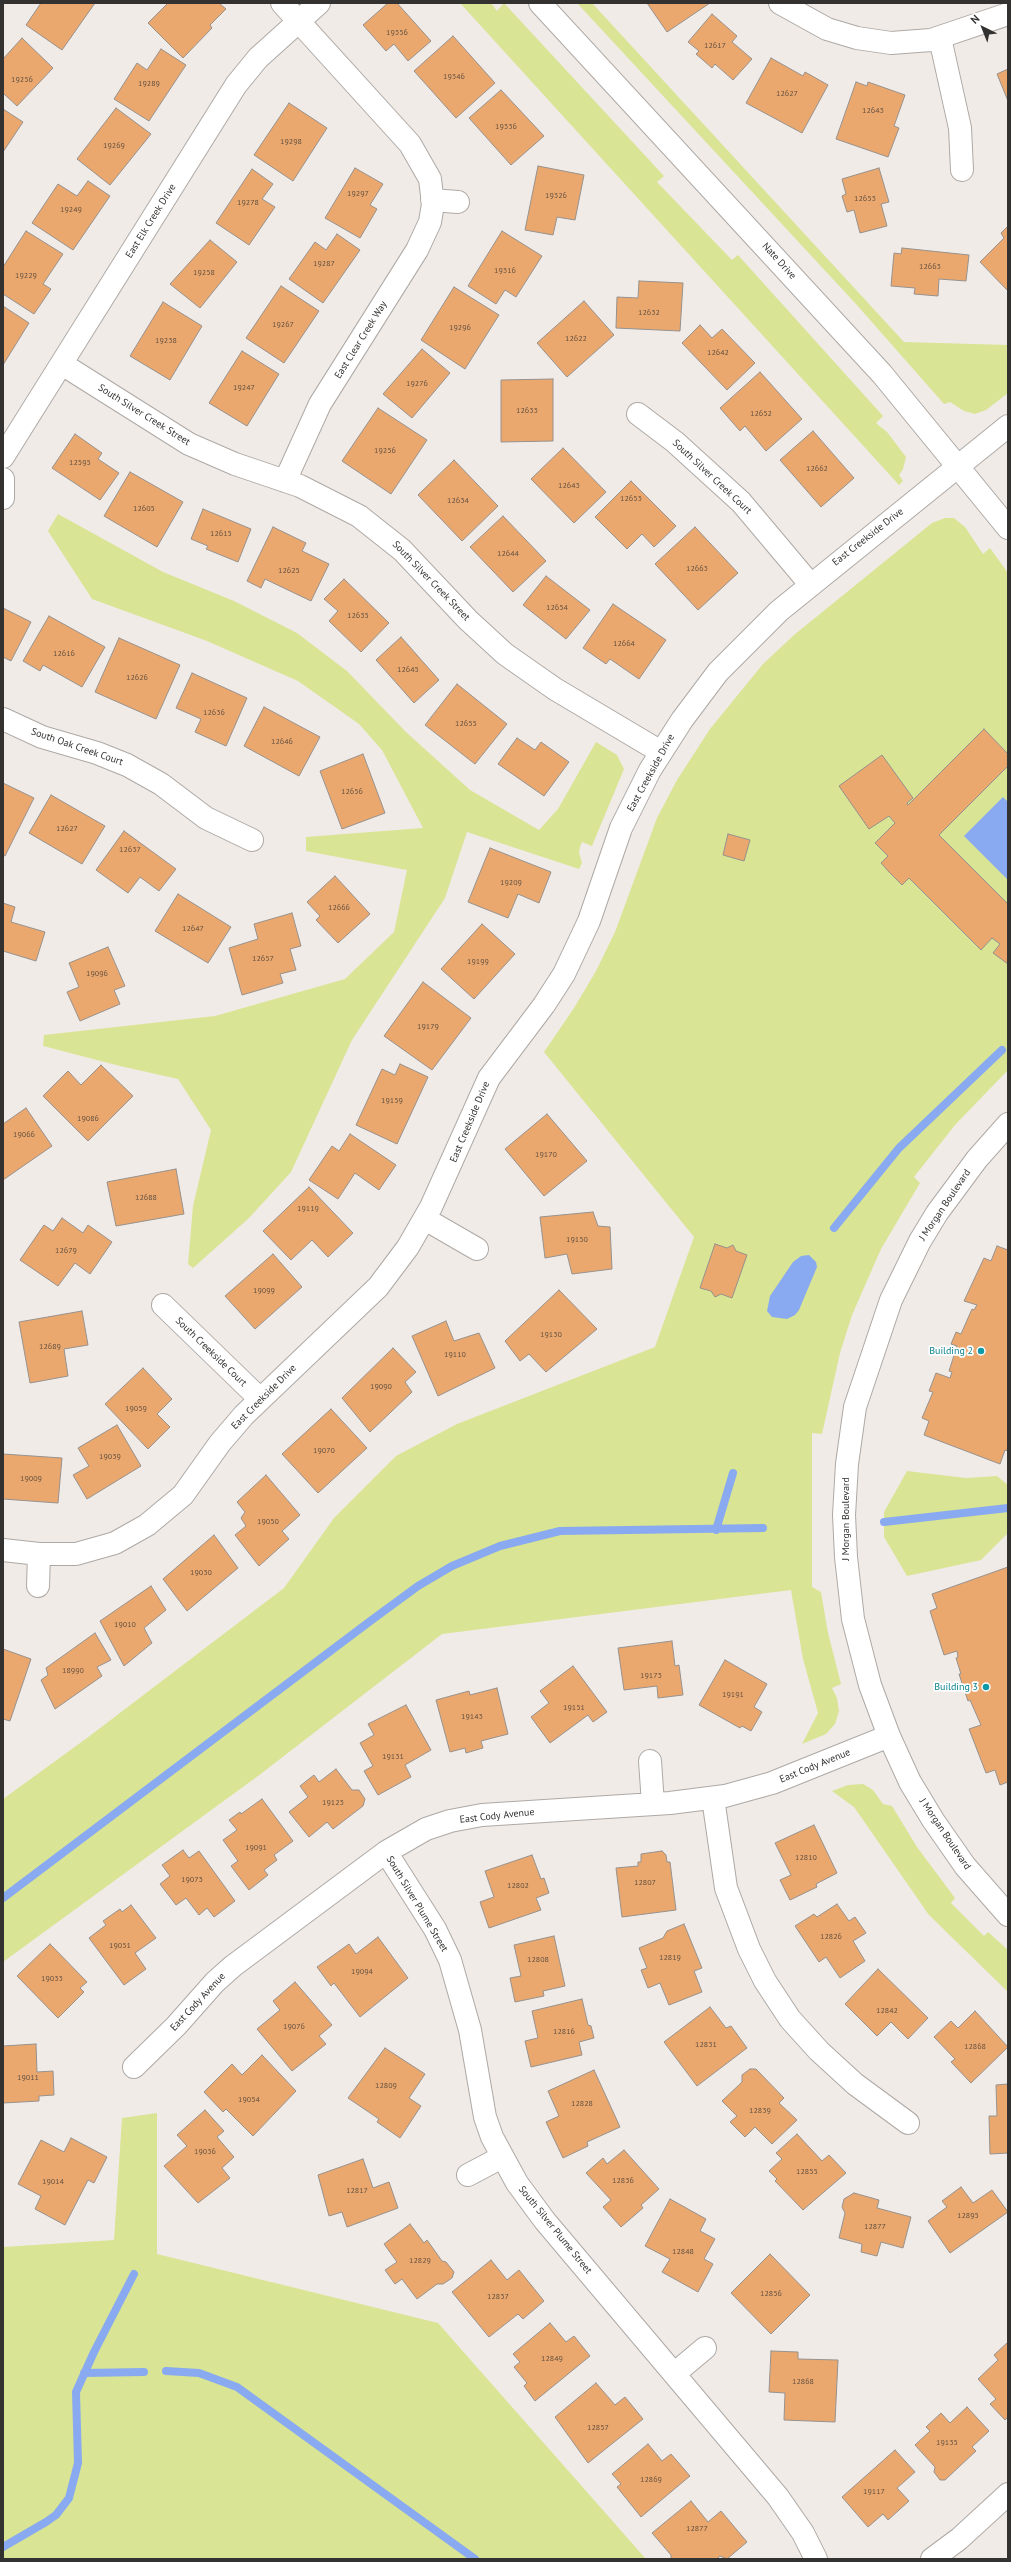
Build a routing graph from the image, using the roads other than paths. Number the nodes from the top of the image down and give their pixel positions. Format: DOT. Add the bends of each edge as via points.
graph roads {
  1 [pos="282,3"];
  2 [pos="319,3"];
  3 [pos="540,3"];
  4 [pos="780,3"];
  5 [pos="1008,14"];
  6 [pos="299,21"];
  7 [pos="940,38"];
  8 [pos="962,170"];
  9 [pos="432,200"];
  10 [pos="458,202"];
  11 [pos="62,364"];
  12 [pos="638,414"];
  13 [pos="1008,426"];
  14 [pos="3,457"];
  15 [pos="959,465"];
  16 [pos="3,479"];
  17 [pos="285,481"];
  18 [pos="3,498"];
  19 [pos="1008,528"];
  20 [pos="810,584"];
  21 [pos="3,719"];
  22 [pos="661,752"];
  23 [pos="252,840"];
  24 [pos="1008,1124"];
  25 [pos="425,1219"];
  26 [pos="477,1249"];
  27 [pos="163,1305"];
  28 [pos="260,1399"];
  29 [pos="3,1550"];
  30 [pos="39,1554"];
  31 [pos="38,1586"];
  32 [pos="889,1736"];
  33 [pos="650,1760"];
  34 [pos="713,1798"];
  35 [pos="653,1804"];
  36 [pos="386,1852"];
  37 [pos="1008,1914"];
  38 [pos="134,2067"];
  39 [pos="908,2123"];
  40 [pos="502,2157"];
  41 [pos="468,2175"];
  42 [pos="705,2348"];
  43 [pos="674,2374"];
  44 [pos="1008,2494"];
  45 [pos="816,2559"];
  46 [pos="932,2559"];
  1 -- 6 [label="street, East Clear Creek Way"];
  2 -- 6 [label="street, East Elk Creek Drive"];
  3 -- 15 [label="street, Nate Drive" via="857,346"];
  4 -- 7 [label="street" via="818,26 857,38 901,43"];
  5 -- 7 [label="street"];
  6 -- 9 [label="street, East Clear Creek Way" via="410,144 427,172"];
  6 -- 11 [label="street, East Elk Creek Drive" via="258,58 236,85"];
  7 -- 8 [label="street" via="960,128"];
  9 -- 10 [label="street"];
  9 -- 17 [label="street, East Clear Creek Way" via="430,222 420,245 317,410"];
  11 -- 14 [label="street, East Elk Creek Drive"];
  11 -- 17 [label="street, South Silver Creek Street" via="189,444 224,460"];
  12 -- 20 [label="street, South Silver Creek Court" via="676,442 741,502"];
  13 -- 15 [label="street, East Creekside Drive"];
  15 -- 19 [label="street, Nate Drive"];
  15 -- 20 [label="street, East Creekside Drive"];
  16 -- 18 [label="street"];
  17 -- 22 [label="street, South Silver Creek Street" via="330,500 379,530 505,654 555,689"];
  20 -- 22 [label="street, East Creekside Drive" via="758,630 718,672"];
  21 -- 23 [label="street, South Oak Creek Court" via="42,737 102,754 127,765 169,789 206,818"];
  22 -- 25 [label="street, East Creekside Drive" via="621,828 589,922 570,961 544,1005 489,1078"];
  24 -- 32 [label="street, J Morgan Boulevard" via="962,1177 920,1241 887,1310 856,1407 845,1484 847,1574 862,1658"];
  25 -- 26 [label="street"];
  25 -- 28 [label="street, East Creekside Drive" via="396,1265 364,1302"];
  27 -- 28 [label="street, South Creekside Court"];
  28 -- 30 [label="street, East Creekside Drive" via="229,1432 183,1495 147,1526 100,1549 76,1554"];
  29 -- 30 [label="street, East Creekside Drive"];
  30 -- 31 [label="street"];
  32 -- 34 [label="street, East Cody Avenue" via="772,1783"];
  32 -- 37 [label="street, J Morgan Boulevard" via="910,1782 933,1820 965,1866"];
  33 -- 35 [label="street"];
  34 -- 35 [label="street, East Cody Avenue"];
  34 -- 39 [label="street" via="726,1888 749,1949 765,1981 790,2019 819,2051 855,2084"];
  35 -- 36 [label="street, East Cody Avenue" via="460,1818 426,1829"];
  36 -- 38 [label="street, East Cody Avenue" via="233,1966"];
  36 -- 40 [label="street, South Silver Plume Street" via="435,1929 450,1960 470,2030 485,2117"];
  40 -- 41 [label="street"];
  40 -- 43 [label="street, South Silver Plume Street" via="541,2216"];
  42 -- 43 [label="street"];
  43 -- 45 [label="street, South Silver Plume Street" via="778,2497 803,2533"];
  44 -- 46 [label="street" via="959,2539"];
}
